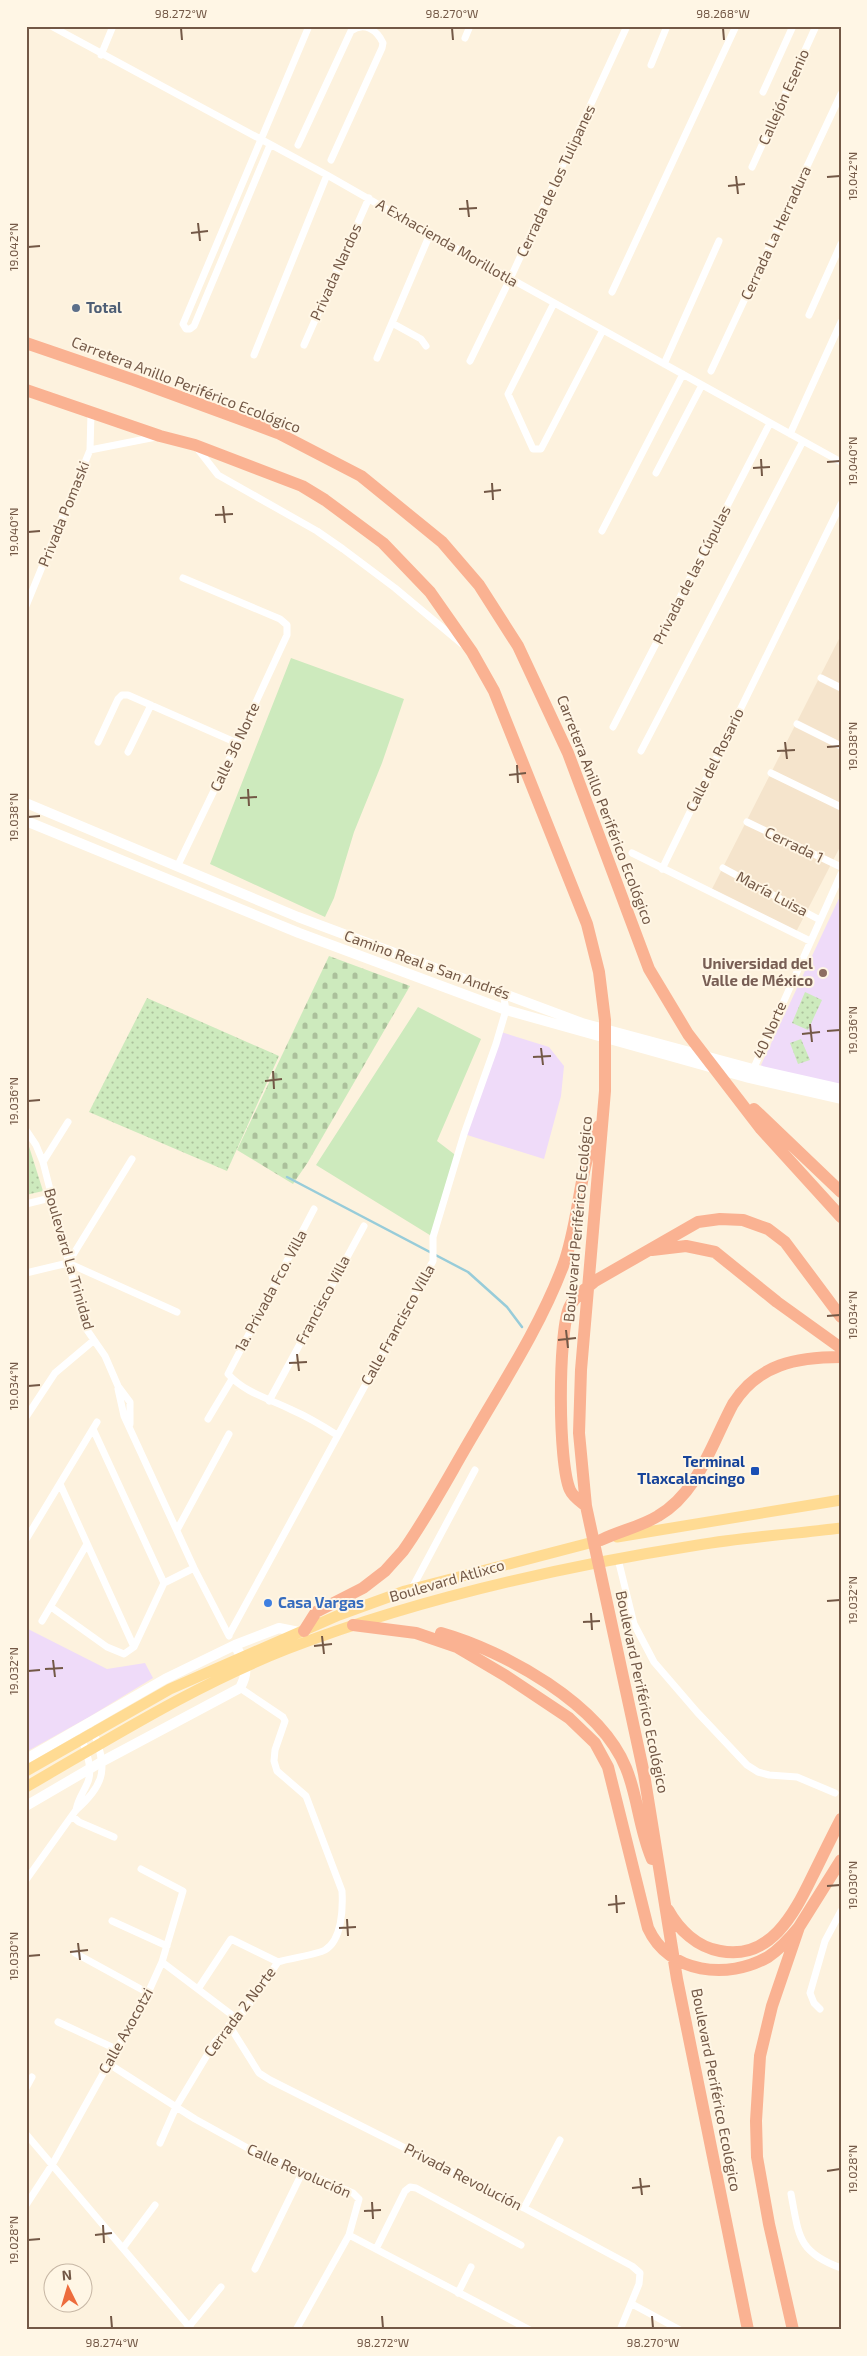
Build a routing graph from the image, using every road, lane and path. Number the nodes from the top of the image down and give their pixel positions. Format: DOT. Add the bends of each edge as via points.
graph roads {
  1 [pos="51,26"];
  2 [pos="113,26"];
  3 [pos="309,26"];
  4 [pos="470,26"];
  5 [pos="627,26"];
  6 [pos="667,26"];
  7 [pos="736,26"];
  8 [pos="794,26"];
  9 [pos="816,26"];
  10 [pos="373,28"];
  11 [pos="465,38"];
  12 [pos="101,54"];
  13 [pos="650,64"];
  14 [pos="763,92"];
  15 [pos="841,94"];
  16 [pos="260,139"];
  17 [pos="270,145"];
  18 [pos="298,146"];
  19 [pos="331,160"];
  20 [pos="752,167"];
  21 [pos="327,175"];
  22 [pos="369,198"];
  23 [pos="430,234"];
  24 [pos="719,241"];
  25 [pos="841,244"];
  26 [pos="204,273"];
  27 [pos="214,277"];
  28 [pos="510,279"];
  29 [pos="612,292"];
  30 [pos="554,303"];
  31 [pos="809,315"];
  32 [pos="841,322"];
  33 [pos="392,323"];
  34 [pos="603,330"];
  35 [pos="26,343"];
  36 [pos="304,345"];
  37 [pos="426,346"];
  38 [pos="254,355"];
  39 [pos="377,358"];
  40 [pos="470,361"];
  41 [pos="664,364"];
  42 [pos="711,371"];
  43 [pos="682,374"];
  44 [pos="702,385"];
  45 [pos="26,390"];
  46 [pos="91,413"];
  47 [pos="770,423"];
  48 [pos="790,434"];
  49 [pos="160,436"];
  50 [pos="804,441"];
  51 [pos="196,446"];
  52 [pos="90,450"];
  53 [pos="841,462"];
  54 [pos="656,473"];
  55 [pos="841,504"];
  56 [pos="602,531"];
  57 [pos="183,578"];
  58 [pos="26,606"];
  59 [pos="472,652"];
  60 [pos="821,678"];
  61 [pos="841,688"];
  62 [pos="151,705"];
  63 [pos="797,724"];
  64 [pos="613,727"];
  65 [pos="98,742"];
  66 [pos="238,744"];
  67 [pos="841,746"];
  68 [pos="641,751"];
  69 [pos="128,752"];
  70 [pos="771,773"];
  71 [pos="26,804"];
  72 [pos="841,807"];
  73 [pos="65,820"];
  74 [pos="26,821"];
  75 [pos="747,822"];
  76 [pos="59,835"];
  77 [pos="632,853"];
  78 [pos="177,867"];
  79 [pos="841,867"];
  80 [pos="723,868"];
  81 [pos="662,869"];
  82 [pos="841,874"];
  83 [pos="820,920"];
  84 [pos="810,941"];
  85 [pos="381,948"];
  86 [pos="378,963"];
  87 [pos="502,993"];
  88 [pos="506,1010"];
  89 [pos="751,1073"];
  90 [pos="841,1089"];
  91 [pos="733,1090"];
  92 [pos="841,1099"];
  93 [pos="603,1118"];
  94 [pos="68,1122"];
  95 [pos="26,1130"];
  96 [pos="132,1159"];
  97 [pos="43,1162"];
  98 [pos="841,1192"];
  99 [pos="50,1198"];
  100 [pos="26,1204"];
  101 [pos="314,1209"];
  102 [pos="841,1217"];
  103 [pos="364,1226"];
  104 [pos="650,1250"];
  105 [pos="68,1262"];
  106 [pos="26,1273"];
  107 [pos="177,1312"];
  108 [pos="841,1317"];
  109 [pos="93,1341"];
  110 [pos="841,1348"];
  111 [pos="841,1357"];
  112 [pos="230,1376"];
  113 [pos="269,1401"];
  114 [pos="29,1407"];
  115 [pos="26,1417"];
  116 [pos="208,1419"];
  117 [pos="97,1422"];
  118 [pos="93,1429"];
  119 [pos="229,1434"];
  120 [pos="338,1434"];
  121 [pos="475,1470"];
  122 [pos="60,1484"];
  123 [pos="841,1500"];
  124 [pos="586,1506"];
  125 [pos="698,1523"];
  126 [pos="841,1528"];
  127 [pos="177,1530"];
  128 [pos="27,1538"];
  129 [pos="601,1540"];
  130 [pos="87,1544"];
  131 [pos="700,1545"];
  132 [pos="618,1559"];
  133 [pos="194,1568"];
  134 [pos="164,1583"];
  135 [pos="411,1590"];
  136 [pos="51,1606"];
  137 [pos="42,1621"];
  138 [pos="356,1624"];
  139 [pos="302,1632"];
  140 [pos="229,1635"];
  141 [pos="235,1645"];
  142 [pos="134,1647"];
  143 [pos="244,1662"];
  144 [pos="240,1688"];
  145 [pos="92,1727"];
  146 [pos="80,1734"];
  147 [pos="99,1745"];
  148 [pos="86,1752"];
  149 [pos="26,1759"];
  150 [pos="103,1761"];
  151 [pos="90,1768"];
  152 [pos="26,1771"];
  153 [pos="26,1787"];
  154 [pos="835,1793"];
  155 [pos="26,1806"];
  156 [pos="74,1813"];
  157 [pos="841,1819"];
  158 [pos="841,1829"];
  159 [pos="114,1837"];
  160 [pos="827,1848"];
  161 [pos="841,1860"];
  162 [pos="141,1869"];
  163 [pos="841,1870"];
  164 [pos="660,1872"];
  165 [pos="26,1880"];
  166 [pos="828,1882"];
  167 [pos="664,1898"];
  168 [pos="841,1912"];
  169 [pos="112,1921"];
  170 [pos="799,1927"];
  171 [pos="167,1946"];
  172 [pos="75,1953"];
  173 [pos="162,1962"];
  174 [pos="278,1962"];
  175 [pos="198,1988"];
  176 [pos="148,1993"];
  177 [pos="820,2009"];
  178 [pos="236,2018"];
  179 [pos="58,2022"];
  180 [pos="229,2025"];
  181 [pos="116,2049"];
  182 [pos="109,2064"];
  183 [pos="32,2077"];
  184 [pos="26,2088"];
  185 [pos="176,2107"];
  186 [pos="26,2134"];
  187 [pos="560,2140"];
  188 [pos="160,2143"];
  189 [pos="52,2165"];
  190 [pos="302,2173"];
  191 [pos="791,2194"];
  192 [pos="26,2205"];
  193 [pos="155,2205"];
  194 [pos="524,2208"];
  195 [pos="349,2235"];
  196 [pos="521,2245"];
  197 [pos="123,2248"];
  198 [pos="376,2249"];
  199 [pos="471,2267"];
  200 [pos="841,2268"];
  201 [pos="255,2269"];
  202 [pos="221,2287"];
  203 [pos="458,2293"];
  204 [pos="632,2304"];
  205 [pos="515,2322"];
  206 [pos="189,2329"];
  207 [pos="296,2330"];
  208 [pos="511,2330"];
  209 [pos="530,2330"];
  210 [pos="620,2330"];
  211 [pos="680,2330"];
  212 [pos="748,2330"];
  213 [pos="793,2330"];
  1 -- 12 [label="street, A Exhacienda Morillotla"];
  2 -- 12 [label="street"];
  3 -- 16 [label="street"];
  4 -- 11 [label="street"];
  5 -- 28 [label="street, Cerrada de los Tulipanes"];
  6 -- 13 [label="street"];
  7 -- 29 [label="street"];
  8 -- 14 [label="street"];
  9 -- 20 [label="street, Callejón Esenio"];
  10 -- 18 [label="street" via="360,27 351,31"];
  10 -- 19 [label="street" via="383,43 382,48"];
  12 -- 16 [label="street, A Exhacienda Morillotla"];
  15 -- 42 [label="street, Cerrada La Herradura"];
  16 -- 17 [label="street, A Exhacienda Morillotla"];
  16 -- 26 [label="street"];
  17 -- 21 [label="street, A Exhacienda Morillotla"];
  17 -- 27 [label="street"];
  21 -- 22 [label="street, A Exhacienda Morillotla"];
  21 -- 38 [label="street"];
  22 -- 23 [label="street, A Exhacienda Morillotla"];
  22 -- 36 [label="street, Privada Nardos"];
  23 -- 28 [label="street, A Exhacienda Morillotla"];
  23 -- 33 [label="street"];
  24 -- 41 [label="street"];
  25 -- 31 [label="street"];
  26 -- 27 [label="street"];
  26 -- 27 [label="street" via="183,324 186,329 194,326"];
  28 -- 30 [label="street, A Exhacienda Morillotla"];
  28 -- 40 [label="street, Cerrada de los Tulipanes"];
  30 -- 34 [label="street, A Exhacienda Morillotla"];
  30 -- 34 [label="street" via="508,394 533,449 542,449"];
  32 -- 48 [label="street"];
  33 -- 37 [label="street" via="421,339"];
  33 -- 39 [label="street"];
  34 -- 41 [label="street, A Exhacienda Morillotla"];
  35 -- 91 [label="highway, Carretera Anillo Periférico Ecológico" via="285,437 361,476 442,542 479,585 518,646 568,753 649,969 688,1034"];
  41 -- 43 [label="street, A Exhacienda Morillotla"];
  43 -- 44 [label="street, A Exhacienda Morillotla"];
  43 -- 56 [label="street"];
  44 -- 47 [label="street, A Exhacienda Morillotla"];
  44 -- 54 [label="street"];
  45 -- 46 [label="highway"];
  46 -- 49 [label="highway"];
  46 -- 52 [label="street, Privada Pomaski"];
  47 -- 48 [label="street, A Exhacienda Morillotla"];
  47 -- 64 [label="street, Privada de las Cúpulas"];
  48 -- 50 [label="street, A Exhacienda Morillotla"];
  49 -- 51 [label="highway"];
  49 -- 52 [label="street, Privada Pomaski"];
  50 -- 53 [label="street, A Exhacienda Morillotla"];
  50 -- 68 [label="street"];
  51 -- 59 [label="street" via="218,475 343,549 396,588"];
  51 -- 59 [label="highway" via="302,486 352,518 383,543 430,592"];
  52 -- 58 [label="street, Privada Pomaski"];
  55 -- 81 [label="street, Calle del Rosario"];
  57 -- 66 [label="street, Calle 36 Norte" via="280,619 287,625 287,635"];
  59 -- 93 [label="highway, Boulevard Periférico Ecológico" via="494,691 587,924 599,972 605,1020"];
  60 -- 61 [label="street"];
  62 -- 65 [label="street" via="122,695"];
  62 -- 66 [label="street"];
  62 -- 69 [label="street"];
  63 -- 67 [label="street"];
  66 -- 78 [label="street, Calle 36 Norte"];
  70 -- 72 [label="street"];
  71 -- 73 [label="main road, Camino Real a San Andrés"];
  73 -- 76 [label="main road"];
  73 -- 78 [label="main road, Camino Real a San Andrés"];
  74 -- 76 [label="main road, Camino Real a San Andrés"];
  75 -- 79 [label="street, Cerrada 1"];
  76 -- 86 [label="main road, Camino Real a San Andrés"];
  77 -- 81 [label="street"];
  78 -- 85 [label="main road, Camino Real a San Andrés"];
  80 -- 83 [label="street, María Luisa"];
  81 -- 84 [label="street"];
  82 -- 83 [label="street, 40 Norte"];
  83 -- 84 [label="street, 40 Norte"];
  84 -- 89 [label="street, 40 Norte"];
  85 -- 86 [label="main road"];
  85 -- 87 [label="main road, Camino Real a San Andrés"];
  86 -- 88 [label="main road, Camino Real a San Andrés"];
  87 -- 88 [label="street, Calle Francisco Villa"];
  87 -- 89 [label="main road, Camino Real a San Andrés" via="582,1023"];
  88 -- 89 [label="main road, Camino Real a San Andrés"];
  88 -- 120 [label="street, Calle Francisco Villa" via="433,1237 433,1261"];
  89 -- 90 [label="main road, Camino Real a San Andrés"];
  89 -- 92 [label="main road, Camino Real a San Andrés"];
  91 -- 98 [label="highway"];
  91 -- 102 [label="highway" via="761,1129"];
  93 -- 124 [label="highway, Boulevard Periférico Ecológico" via="581,1370 580,1433"];
  93 -- 139 [label="highway" via="589,1150 564,1262 529,1340 403,1551 363,1588 316,1612"];
  94 -- 97 [label="street"];
  95 -- 97 [label="street, Boulevard La Trinidad"];
  96 -- 105 [label="street"];
  97 -- 99 [label="street, Boulevard La Trinidad"];
  99 -- 100 [label="street"];
  99 -- 105 [label="street, Boulevard La Trinidad"];
  101 -- 112 [label="street, 1a. Privada Fco. Villa"];
  103 -- 113 [label="street, Francisco Villa"];
  104 -- 108 [label="highway" via="684,1229 708,1220 733,1218 753,1222 785,1242"];
  104 -- 110 [label="highway" via="686,1246 715,1252"];
  104 -- 124 [label="highway" via="595,1281 572,1302 566,1318 561,1371 566,1472 572,1494"];
  105 -- 106 [label="street"];
  105 -- 107 [label="street"];
  105 -- 109 [label="street, Boulevard La Trinidad" via="85,1327"];
  109 -- 114 [label="street" via="54,1373"];
  109 -- 127 [label="street, Boulevard La Trinidad" via="105,1356 118,1386 122,1412"];
  111 -- 129 [label="highway" via="804,1358 755,1378 739,1394 692,1486 680,1501 656,1517"];
  112 -- 113 [label="street"];
  112 -- 116 [label="street, 1a. Privada Fco. Villa"];
  113 -- 120 [label="street"];
  114 -- 115 [label="street"];
  117 -- 118 [label="street"];
  118 -- 122 [label="street"];
  118 -- 134 [label="street"];
  119 -- 127 [label="street"];
  120 -- 140 [label="street, Calle Francisco Villa"];
  121 -- 135 [label="street"];
  122 -- 128 [label="street"];
  122 -- 130 [label="street"];
  123 -- 125 [label="main road, Boulevard Atlixco"];
  124 -- 164 [label="highway, Boulevard Periférico Ecológico" via="644,1774"];
  125 -- 129 [label="main road, Boulevard Atlixco"];
  125 -- 131 [label="main road"];
  126 -- 131 [label="main road, Boulevard Atlixco"];
  127 -- 133 [label="street, Boulevard La Trinidad"];
  129 -- 135 [label="main road, Boulevard Atlixco"];
  130 -- 136 [label="street"];
  130 -- 142 [label="street"];
  131 -- 132 [label="main road, Boulevard Atlixco"];
  132 -- 138 [label="main road, Boulevard Atlixco" via="489,1586"];
  132 -- 154 [label="street" via="634,1624 654,1662 697,1712 747,1765 758,1772 797,1777"];
  133 -- 134 [label="street"];
  133 -- 140 [label="street, Boulevard La Trinidad"];
  134 -- 142 [label="street"];
  135 -- 139 [label="main road, Boulevard Atlixco" via="339,1615"];
  136 -- 137 [label="street"];
  136 -- 142 [label="street" via="107,1647 124,1654"];
  138 -- 143 [label="main road, Boulevard Atlixco"];
  138 -- 164 [label="highway" via="409,1627 476,1645 527,1671 590,1716 606,1733 623,1762 643,1834"];
  138 -- 170 [label="highway" via="416,1633 457,1647 580,1726 601,1752 608,1767 648,1928 653,1939 677,1960 699,1969 720,1971 740,1968 768,1957"];
  139 -- 141 [label="main road" via="279,1628"];
  139 -- 143 [label="main road, Boulevard Atlixco"];
  140 -- 141 [label="street, Boulevard La Trinidad"];
  141 -- 143 [label="main road, Boulevard La Trinidad"];
  141 -- 145 [label="main road" via="165,1679"];
  143 -- 144 [label="main road" via="244,1679"];
  143 -- 145 [label="main road, Boulevard Atlixco" via="170,1689"];
  143 -- 147 [label="main road"];
  144 -- 150 [label="main road"];
  144 -- 174 [label="street, Cerrada 2 Norte" via="283,1716 285,1721 274,1750 277,1771 306,1796 342,1891 340,1923 325,1950"];
  145 -- 146 [label="main road, Boulevard Atlixco"];
  145 -- 147 [label="street"];
  146 -- 148 [label="street"];
  146 -- 149 [label="main road"];
  146 -- 152 [label="main road, Boulevard Atlixco"];
  147 -- 148 [label="main road"];
  147 -- 150 [label="street"];
  148 -- 151 [label="street"];
  148 -- 153 [label="main road"];
  150 -- 151 [label="main road"];
  150 -- 156 [label="street" via="98,1786"];
  151 -- 155 [label="main road"];
  151 -- 156 [label="street" via="88,1782"];
  156 -- 159 [label="street" via="79,1822"];
  156 -- 165 [label="street"];
  157 -- 160 [label="highway"];
  158 -- 160 [label="highway"];
  160 -- 167 [label="highway" via="793,1914 773,1938 753,1949 724,1952 700,1944 678,1925"];
  161 -- 166 [label="highway, Boulevard Periférico Ecológico"];
  162 -- 171 [label="street, Calle Axocotzi" via="182,1891"];
  163 -- 166 [label="highway"];
  164 -- 167 [label="highway, Boulevard Periférico Ecológico"];
  166 -- 170 [label="highway, Boulevard Periférico Ecológico"];
  167 -- 212 [label="highway, Boulevard Periférico Ecológico" via="677,1979"];
  168 -- 177 [label="street" via="825,1941 810,1993"];
  169 -- 171 [label="street"];
  170 -- 213 [label="highway, Boulevard Periférico Ecológico" via="781,1976 760,2056 756,2121 757,2157 764,2199"];
  171 -- 173 [label="street, Calle Axocotzi"];
  172 -- 176 [label="street"];
  173 -- 175 [label="street"];
  173 -- 176 [label="street, Calle Axocotzi"];
  174 -- 175 [label="street" via="231,1939"];
  174 -- 178 [label="street, Cerrada 2 Norte" via="246,2009"];
  175 -- 178 [label="street"];
  176 -- 181 [label="street, Calle Axocotzi"];
  178 -- 180 [label="street, Cerrada 2 Norte"];
  179 -- 181 [label="street"];
  180 -- 185 [label="street, Cerrada 2 Norte" via="215,2042"];
  180 -- 194 [label="street, Privada Revolución" via="259,2073"];
  181 -- 182 [label="street, Calle Axocotzi"];
  182 -- 185 [label="street, Calle Revolución"];
  182 -- 189 [label="street, Calle Axocotzi"];
  183 -- 184 [label="street"];
  185 -- 188 [label="street, Cerrada 2 Norte"];
  185 -- 190 [label="street, Calle Revolución" via="253,2151"];
  186 -- 189 [label="street"];
  187 -- 194 [label="street"];
  189 -- 192 [label="street, Calle Axocotzi"];
  189 -- 197 [label="street"];
  190 -- 195 [label="street, Calle Revolución" via="353,2193 359,2199"];
  190 -- 201 [label="street"];
  191 -- 200 [label="street" via="800,2236 810,2253"];
  193 -- 197 [label="street"];
  194 -- 204 [label="street, Privada Revolución" via="640,2273"];
  195 -- 198 [label="street"];
  195 -- 207 [label="street"];
  196 -- 198 [label="street" via="410,2187"];
  197 -- 206 [label="street"];
  198 -- 203 [label="street"];
  199 -- 203 [label="street"];
  202 -- 206 [label="street"];
  203 -- 205 [label="street"];
  204 -- 210 [label="street"];
  204 -- 211 [label="street"];
  205 -- 208 [label="street"];
  205 -- 209 [label="street"];
}
